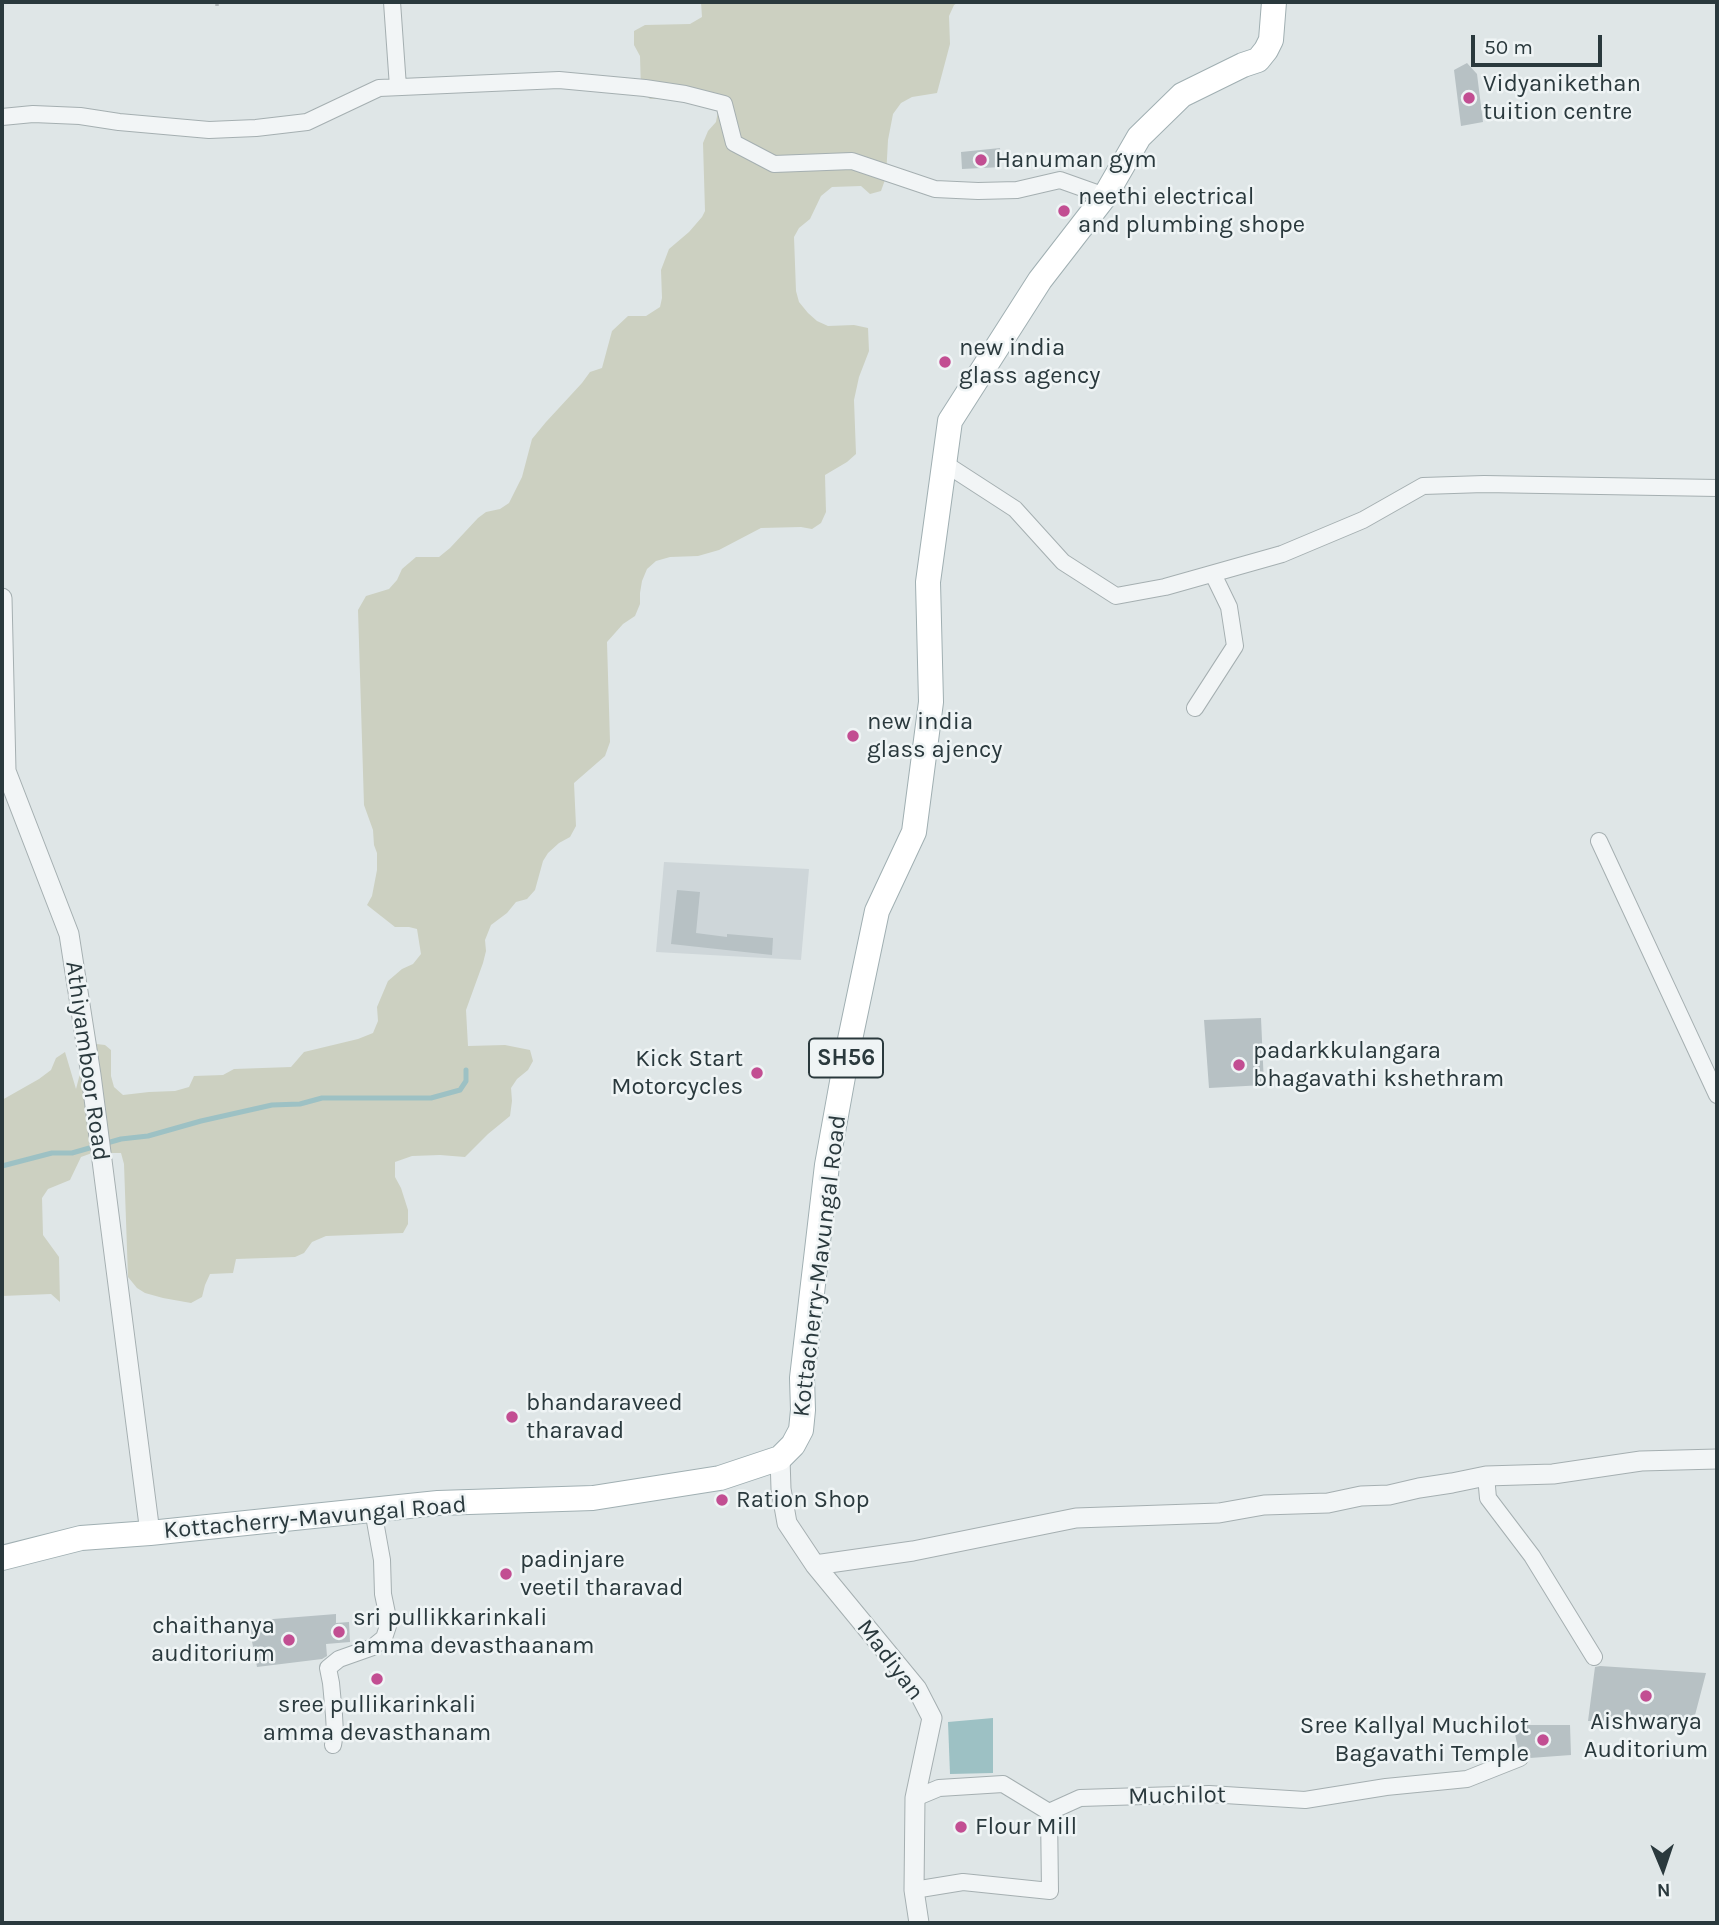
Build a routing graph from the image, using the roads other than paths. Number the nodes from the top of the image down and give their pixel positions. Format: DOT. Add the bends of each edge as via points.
graph roads {
  1 [pos="392,2"];
  2 [pos="1274,2"];
  3 [pos="398,87"];
  4 [pos="2,117"];
  5 [pos="1105,196"];
  6 [pos="944,463"];
  7 [pos="1717,488"];
  8 [pos="1213,574"];
  9 [pos="2,598"];
  10 [pos="1195,708"];
  11 [pos="1599,841"];
  12 [pos="1717,1095"];
  13 [pos="780,1458"];
  14 [pos="1717,1459"];
  15 [pos="1486,1476"];
  16 [pos="373,1510"];
  17 [pos="150,1533"];
  18 [pos="2,1558"];
  19 [pos="815,1565"];
  20 [pos="1594,1657"];
  21 [pos="333,1745"];
  22 [pos="1520,1758"];
  23 [pos="915,1798"];
  24 [pos="1049,1811"];
  25 [pos="914,1890"];
  26 [pos="919,1923"];
  1 -- 3 [label="street"];
  2 -- 5 [label="main road, Kottacherry-Mavungal Road / SH56" via="1266,51 1258,60 1182,94 1139,136"];
  3 -- 4 [label="street" via="379,88 307,122 256,128 209,130 68,115"];
  3 -- 5 [label="street" via="559,80 671,92 724,104 734,143 774,164 852,162 935,189 1017,190 1060,180"];
  5 -- 6 [label="main road, Kottacherry-Mavungal Road / SH56" via="1040,280 950,421"];
  6 -- 8 [label="street" via="1015,509 1063,562 1116,596"];
  6 -- 13 [label="main road, Kottacherry-Mavungal Road / SH56" via="928,582 931,702 914,832 877,911 827,1165 802,1378 801,1430"];
  7 -- 8 [label="street" via="1423,486 1363,520 1282,554"];
  8 -- 10 [label="street" via="1229,607 1235,646"];
  9 -- 17 [label="street, Athiyamboor Road" via="6,771 69,934"];
  11 -- 12 [label="street"];
  13 -- 16 [label="main road, Kottacherry-Mavungal Road" via="720,1478 593,1498"];
  13 -- 19 [label="street, Madiyan" via="787,1523"];
  14 -- 15 [label="street" via="1641,1461 1553,1474"];
  15 -- 19 [label="street" via="1328,1503 1264,1505 1219,1513 1076,1518 913,1551"];
  15 -- 20 [label="street" via="1488,1498 1532,1556"];
  16 -- 17 [label="main road, Kottacherry-Mavungal Road"];
  16 -- 21 [label="street" via="389,1623 384,1638 373,1647 338,1659 328,1668"];
  17 -- 18 [label="main road, Kottacherry-Mavungal Road" via="81,1538"];
  19 -- 23 [label="street, Madiyan" via="917,1689 932,1718"];
  22 -- 24 [label="street, Muchilot" via="1467,1779 1305,1800 1209,1794 1080,1798"];
  23 -- 24 [label="street" via="939,1788 1003,1784"];
  23 -- 25 [label="street, Madiyan"];
  24 -- 25 [label="street" via="1050,1891 963,1882"];
  25 -- 26 [label="street, Madiyan"];
}
